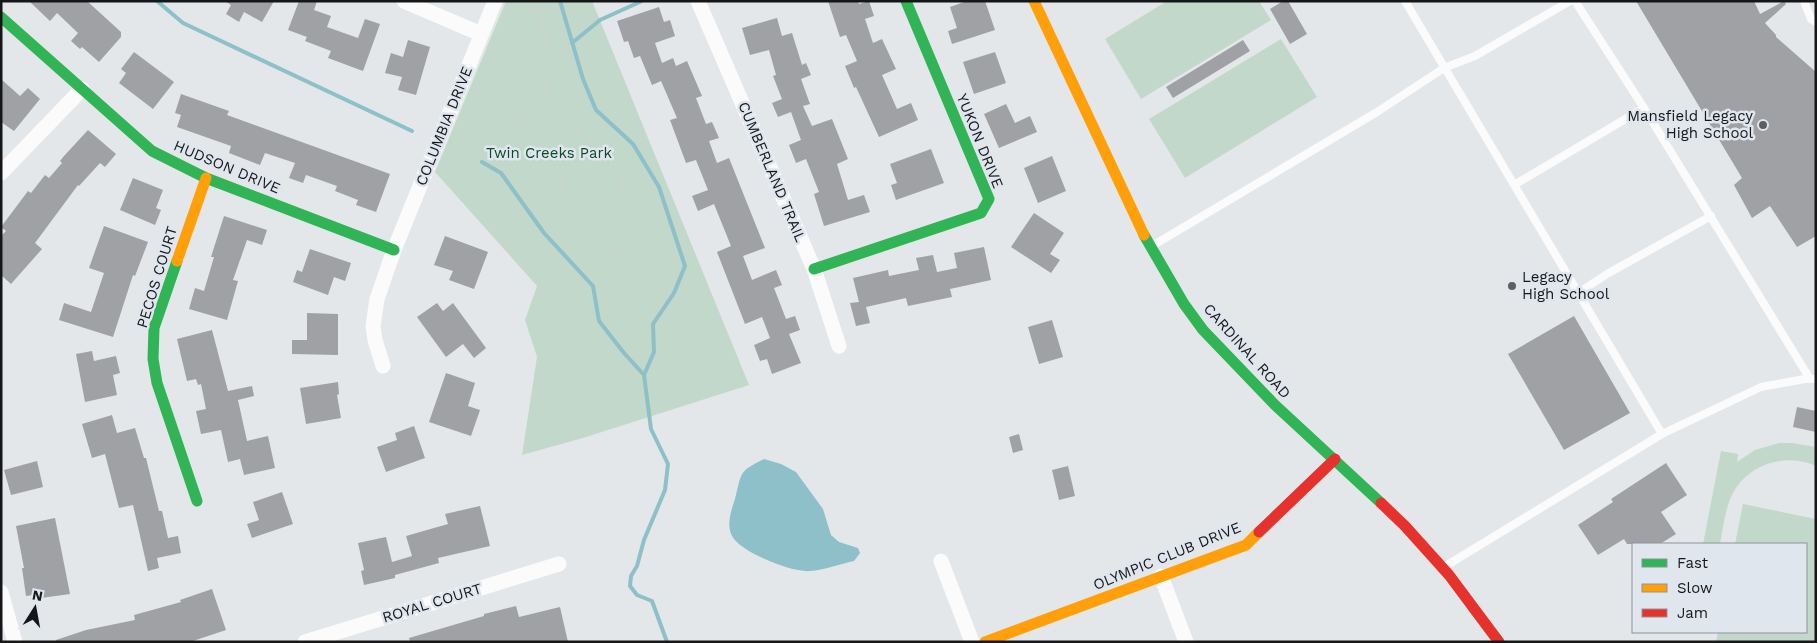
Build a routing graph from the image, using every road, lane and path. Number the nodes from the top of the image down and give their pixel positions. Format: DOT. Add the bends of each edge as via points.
graph roads {
  1 [pos="404,1"];
  2 [pos="495,1"];
  3 [pos="521,1"];
  4 [pos="698,1"];
  5 [pos="906,1"];
  6 [pos="1034,1"];
  7 [pos="1405,1"];
  8 [pos="1570,1"];
  9 [pos="1575,1"];
  10 [pos="1804,1"];
  11 [pos="1,17"];
  12 [pos="1816,22"];
  13 [pos="481,34"];
  14 [pos="1444,68"];
  15 [pos="462,82"];
  16 [pos="82,89"];
  17 [pos="543,90"];
  18 [pos="1644,108"];
  19 [pos="514,118"];
  20 [pos="1,173"];
  21 [pos="206,178"];
  22 [pos="1514,185"];
  23 [pos="1711,216"];
  24 [pos="1150,247"];
  25 [pos="394,250"];
  26 [pos="814,269"];
  27 [pos="1578,293"];
  28 [pos="839,346"];
  29 [pos="383,366"];
  30 [pos="1813,379"];
  31 [pos="1662,434"];
  32 [pos="1334,459"];
  33 [pos="198,501"];
  34 [pos="941,561"];
  35 [pos="559,564"];
  36 [pos="1442,568"];
  37 [pos="1161,576"];
  38 [pos="1,592"];
  39 [pos="15,642"];
  40 [pos="305,642"];
  41 [pos="972,642"];
  42 [pos="985,642"];
  43 [pos="1186,642"];
  44 [pos="1499,642"];
  1 -- 13 [label="street"];
  2 -- 13 [label="street, COLUMBIA DRIVE"];
  3 -- 17 [label="path" via="539,18 554,58"];
  4 -- 26 [label="street, CUMBERLAND TRAIL"];
  5 -- 26 [label="street, YUKON DRIVE" via="989,199 981,213"];
  6 -- 24 [label="street, CARDINAL ROAD"];
  7 -- 14 [label="lane"];
  8 -- 14 [label="lane" via="1475,56"];
  9 -- 18 [label="lane"];
  10 -- 12 [label="lane" via="1811,19"];
  11 -- 16 [label="street, HUDSON DRIVE"];
  13 -- 15 [label="street, COLUMBIA DRIVE"];
  14 -- 22 [label="lane"];
  14 -- 24 [label="lane"];
  15 -- 19 [label="path"];
  15 -- 25 [label="street, COLUMBIA DRIVE"];
  16 -- 20 [label="street"];
  16 -- 21 [label="street, HUDSON DRIVE" via="152,151"];
  17 -- 19 [label="path"];
  17 -- 19 [label="path" via="616,172 628,199 631,238 617,255 597,256 573,234 558,170 538,142"];
  18 -- 22 [label="lane"];
  18 -- 23 [label="lane"];
  21 -- 25 [label="street, HUDSON DRIVE"];
  21 -- 33 [label="street, PECOS COURT" via="154,328 153,359 157,383"];
  22 -- 27 [label="lane"];
  23 -- 27 [label="lane"];
  23 -- 30 [label="lane"];
  24 -- 32 [label="street, CARDINAL ROAD" via="1184,304 1204,330 1275,406"];
  25 -- 29 [label="street, COLUMBIA DRIVE" via="377,299 373,326"];
  26 -- 28 [label="street, CUMBERLAND TRAIL"];
  27 -- 31 [label="lane"];
  30 -- 31 [label="lane" via="1761,387"];
  31 -- 36 [label="lane"];
  32 -- 36 [label="street, CARDINAL ROAD" via="1404,526"];
  32 -- 37 [label="street, OLYMPIC CLUB DRIVE" via="1246,544"];
  34 -- 41 [label="street"];
  35 -- 40 [label="street, ROYAL COURT"];
  36 -- 44 [label="street, CARDINAL ROAD"];
  37 -- 42 [label="street, OLYMPIC CLUB DRIVE"];
  37 -- 43 [label="street"];
  38 -- 39 [label="street"];
}
